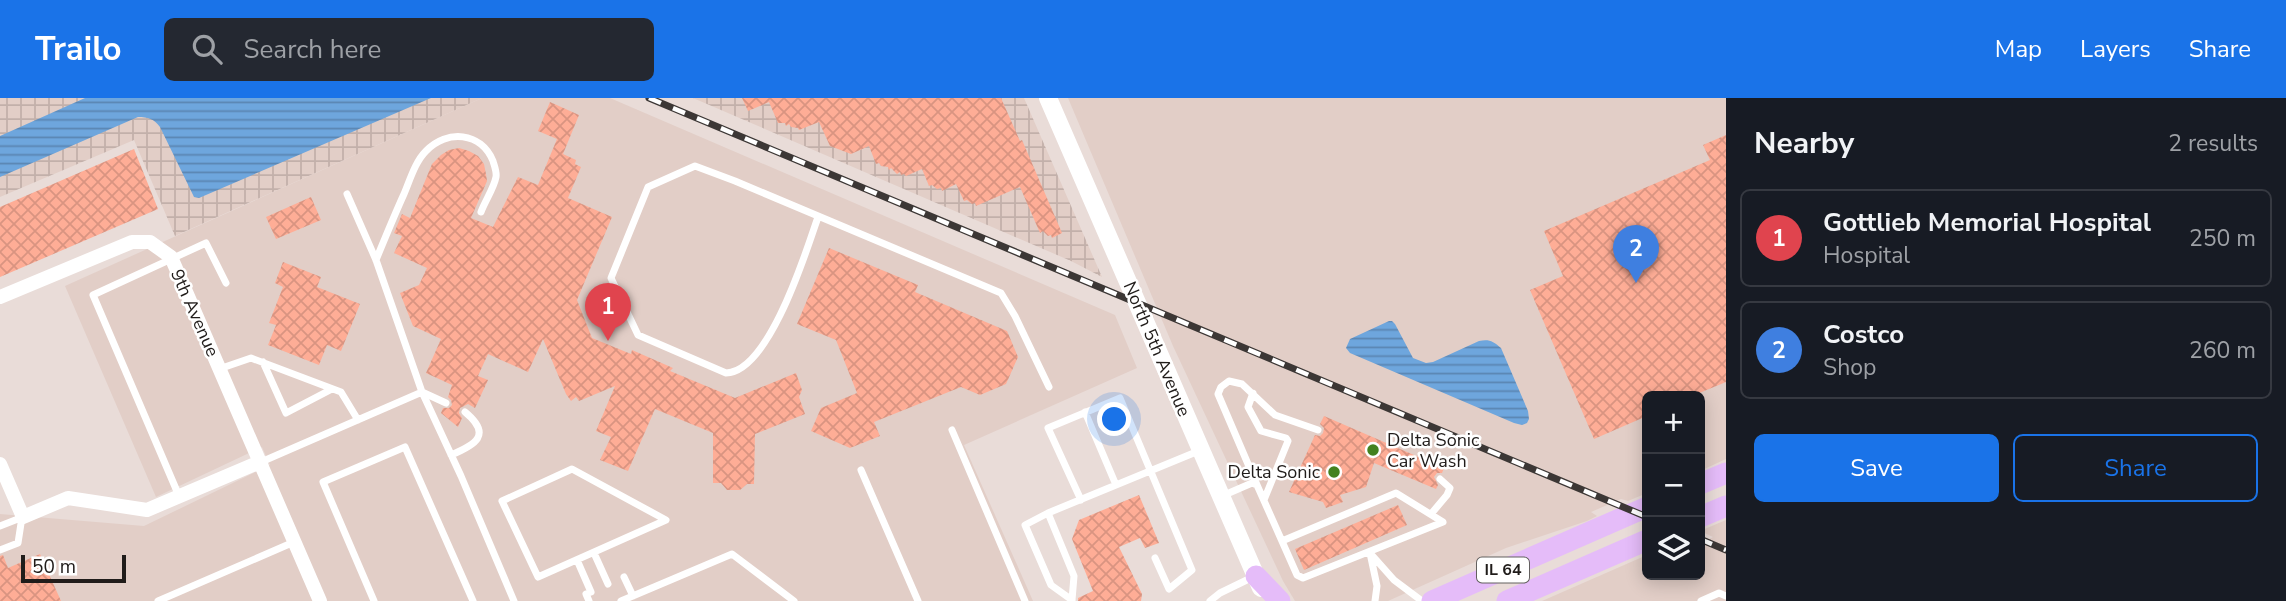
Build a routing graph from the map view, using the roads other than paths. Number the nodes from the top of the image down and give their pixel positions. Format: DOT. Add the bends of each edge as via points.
graph roads {
  1 [pos="1048,98"];
  2 [pos="347,194"];
  3 [pos="481,212"];
  4 [pos="818,217"];
  5 [pos="170,257"];
  6 [pos="376,260"];
  7 [pos="226,283"];
  8 [pos="0,297"];
  9 [pos="263,362"];
  10 [pos="219,369"];
  11 [pos="1049,387"];
  12 [pos="332,388"];
  13 [pos="422,392"];
  14 [pos="1252,393"];
  15 [pos="446,403"];
  16 [pos="465,412"];
  17 [pos="1085,412"];
  18 [pos="358,420"];
  19 [pos="952,430"];
  20 [pos="1318,430"];
  21 [pos="1201,450"];
  22 [pos="451,456"];
  23 [pos="260,462"];
  24 [pos="0,464"];
  25 [pos="861,470"];
  26 [pos="1152,471"];
  27 [pos="1726,473"];
  28 [pos="1440,479"];
  29 [pos="1705,482"];
  30 [pos="1116,485"];
  31 [pos="1257,485"];
  32 [pos="179,496"];
  33 [pos="1221,496"];
  34 [pos="1081,500"];
  35 [pos="1264,500"];
  36 [pos="1726,506"];
  37 [pos="1642,509"];
  38 [pos="1048,513"];
  39 [pos="1431,514"];
  40 [pos="1705,515"];
  41 [pos="23,517"];
  42 [pos="0,526"];
  43 [pos="295,541"];
  44 [pos="1282,541"];
  45 [pos="1642,542"];
  46 [pos="0,551"];
  47 [pos="594,553"];
  48 [pos="1370,553"];
  49 [pos="1155,558"];
  50 [pos="577,560"];
  51 [pos="1256,576"];
  52 [pos="624,577"];
  53 [pos="608,584"];
  54 [pos="589,596"];
  55 [pos="633,596"];
  56 [pos="1726,596"];
  57 [pos="470,600"];
  58 [pos="158,601"];
  59 [pos="320,601"];
  60 [pos="374,601"];
  61 [pos="514,601"];
  62 [pos="621,601"];
  63 [pos="794,601"];
  64 [pos="918,601"];
  65 [pos="1025,601"];
  66 [pos="1210,601"];
  67 [pos="1257,601"];
  68 [pos="1266,601"];
  69 [pos="1280,601"];
  70 [pos="1375,601"];
  71 [pos="1422,601"];
  72 [pos="1432,601"];
  73 [pos="1507,601"];
  74 [pos="1701,601"];
  1 -- 21 [label="street, North 5th Avenue"];
  2 -- 6 [label="lane"];
  3 -- 6 [label="lane" via="496,176 486,148 460,135 436,142 416,166"];
  4 -- 4 [label="lane" via="695,166 648,187 611,278 638,335 732,372 756,356 768,339"];
  4 -- 11 [label="lane" via="1001,293"];
  5 -- 7 [label="lane" via="206,243"];
  5 -- 8 [label="street, 9th Avenue" via="150,242 132,242"];
  5 -- 10 [label="street, 9th Avenue"];
  5 -- 32 [label="lane" via="93,295"];
  6 -- 13 [label="lane"];
  9 -- 10 [label="lane" via="251,358"];
  9 -- 12 [label="lane"];
  9 -- 12 [label="lane" via="286,413"];
  10 -- 23 [label="street, 9th Avenue"];
  12 -- 18 [label="lane" via="341,392"];
  13 -- 15 [label="lane"];
  13 -- 18 [label="lane"];
  13 -- 22 [label="lane"];
  14 -- 20 [label="lane" via="1275,415"];
  14 -- 31 [label="lane" via="1229,381 1218,394"];
  14 -- 35 [label="lane" via="1248,407 1261,431 1288,441"];
  16 -- 22 [label="lane" via="474,420 478,438 474,445"];
  17 -- 26 [label="lane" via="1120,398"];
  17 -- 30 [label="lane"];
  17 -- 34 [label="lane" via="1048,428"];
  18 -- 23 [label="lane"];
  19 -- 65 [label="lane"];
  21 -- 26 [label="lane"];
  21 -- 33 [label="street, North 5th Avenue"];
  22 -- 61 [label="lane"];
  23 -- 32 [label="street"];
  23 -- 43 [label="street, 9th Avenue"];
  24 -- 41 [label="street"];
  25 -- 64 [label="lane"];
  26 -- 30 [label="lane"];
  26 -- 49 [label="lane" via="1192,570 1169,589"];
  27 -- 29 [label="main road"];
  28 -- 39 [label="lane" via="1450,488"];
  30 -- 34 [label="lane"];
  31 -- 33 [label="lane"];
  31 -- 35 [label="lane"];
  32 -- 41 [label="street" via="147,510 68,498"];
  33 -- 51 [label="street, North 5th Avenue"];
  34 -- 38 [label="lane"];
  35 -- 44 [label="lane"];
  36 -- 40 [label="main road"];
  37 -- 72 [label="main road, IL 64"];
  38 -- 38 [label="lane" via="1024,525 1051,585 1072,600 1074,576"];
  39 -- 44 [label="lane" via="1396,493"];
  39 -- 48 [label="lane" via="1443,522"];
  41 -- 42 [label="lane"];
  41 -- 46 [label="lane" via="18,543"];
  43 -- 58 [label="lane"];
  43 -- 59 [label="street, 9th Avenue"];
  44 -- 48 [label="lane" via="1297,575 1303,578"];
  45 -- 73 [label="main road, IL 64"];
  47 -- 50 [label="lane"];
  47 -- 50 [label="lane" via="666,520 572,469 502,500 538,577"];
  47 -- 53 [label="lane"];
  48 -- 70 [label="lane" via="1377,586"];
  48 -- 71 [label="lane" via="1394,580"];
  50 -- 54 [label="lane"];
  51 -- 66 [label="lane"];
  51 -- 67 [label="main road"];
  51 -- 68 [label="street, North 5th Avenue"];
  51 -- 69 [label="main road"];
  52 -- 55 [label="lane"];
  55 -- 62 [label="lane"];
  55 -- 63 [label="lane" via="732,554"];
  56 -- 74 [label="lane" via="1719,593"];
  57 -- 60 [label="lane" via="405,447 323,482"];
}
